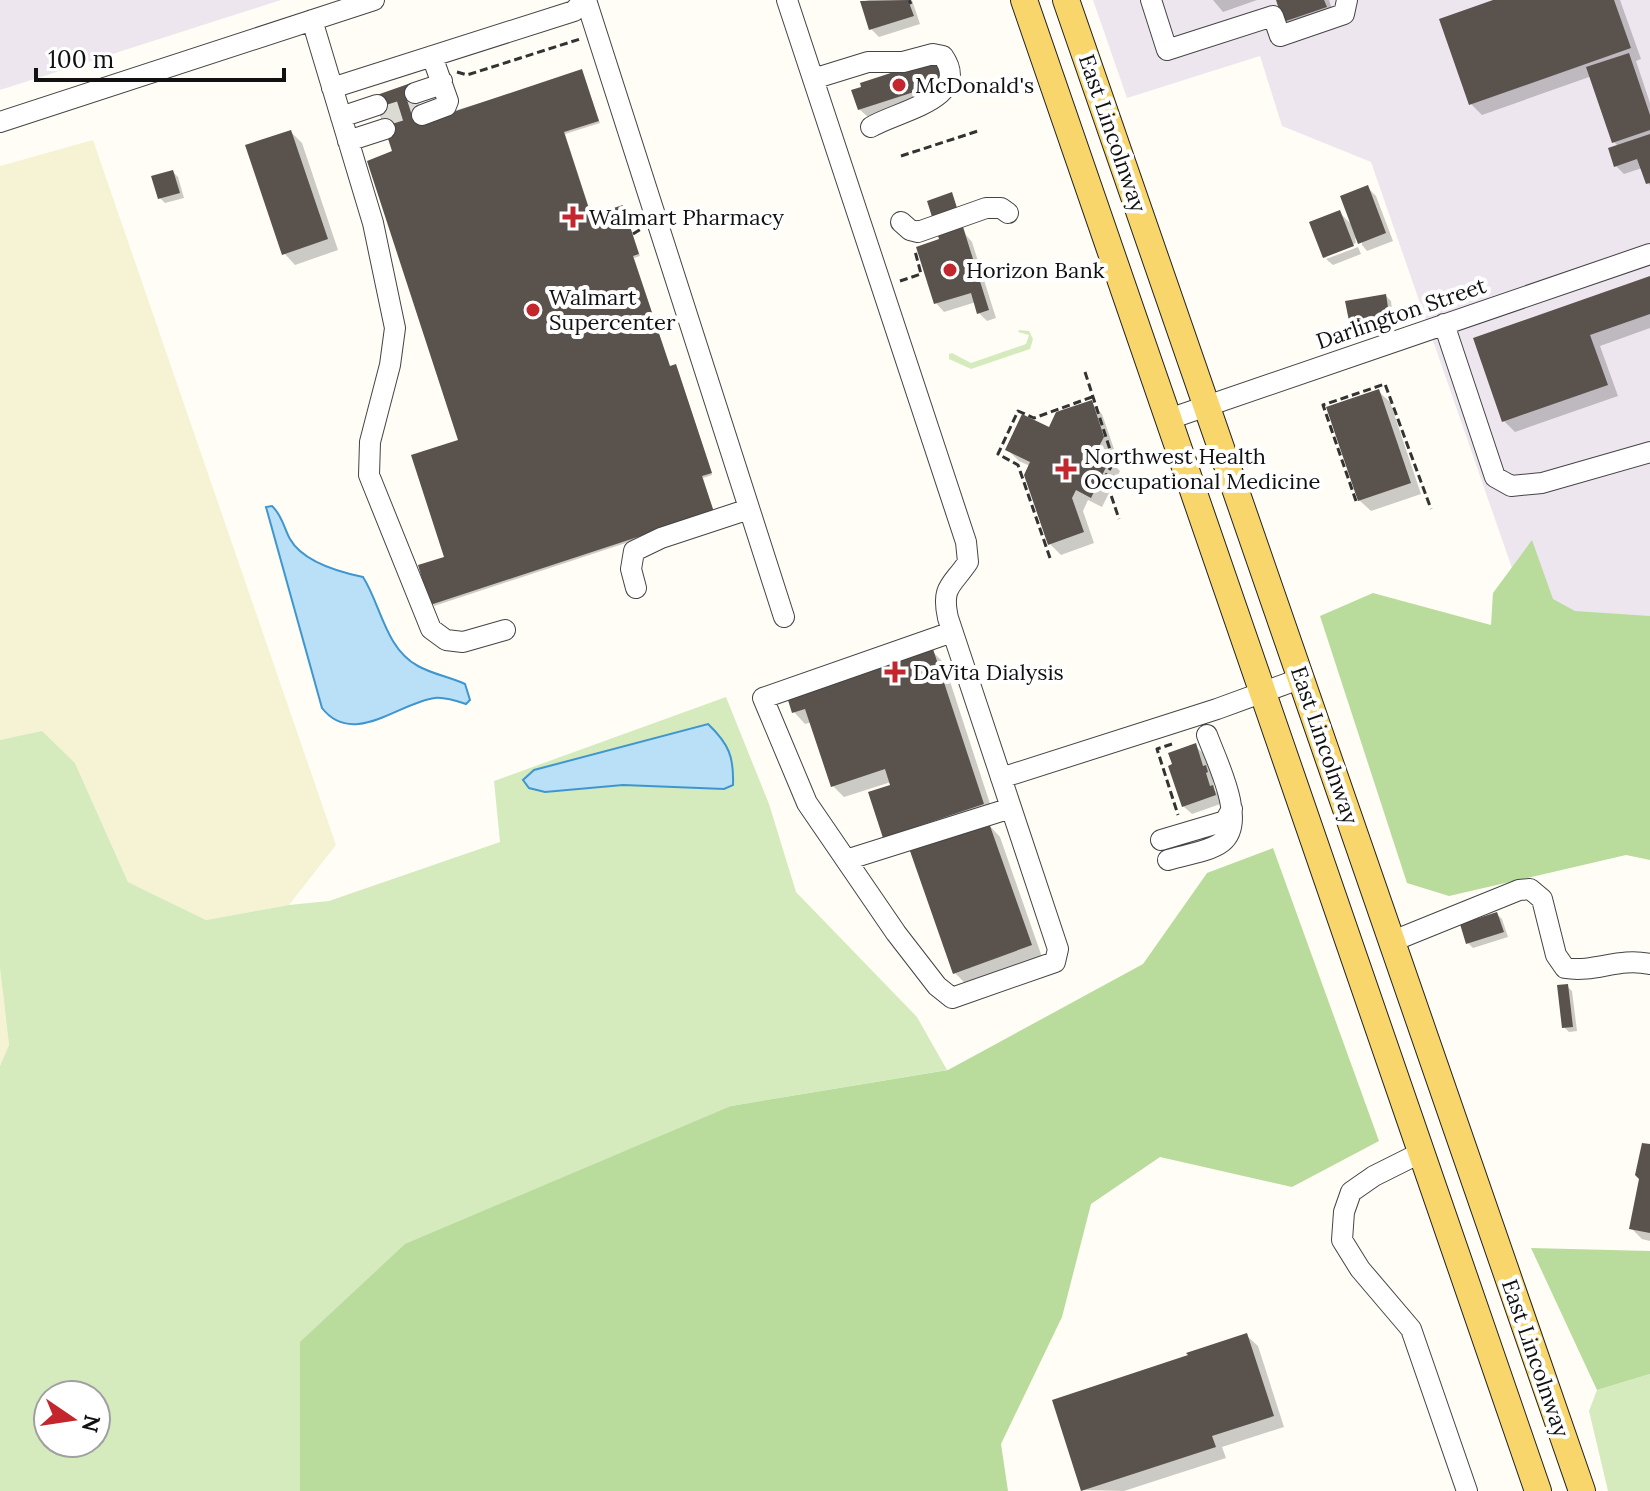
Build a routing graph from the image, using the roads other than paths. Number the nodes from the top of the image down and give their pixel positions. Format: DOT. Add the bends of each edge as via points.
graph roads {
  1 [pos="374,0"];
  2 [pos="585,0"];
  3 [pos="787,0"];
  4 [pos="1024,0"];
  5 [pos="1066,0"];
  6 [pos="1151,0"];
  7 [pos="1347,0"];
  8 [pos="312,20"];
  9 [pos="432,56"];
  10 [pos="813,79"];
  11 [pos="332,88"];
  12 [pos="419,104"];
  13 [pos="381,117"];
  14 [pos="0,122"];
  15 [pos="871,127"];
  16 [pos="345,129"];
  17 [pos="1130,183"];
  18 [pos="1092,197"];
  19 [pos="1008,213"];
  20 [pos="901,222"];
  21 [pos="1650,254"];
  22 [pos="1444,324"];
  23 [pos="1208,405"];
  24 [pos="1169,419"];
  25 [pos="1650,452"];
  26 [pos="749,509"];
  27 [pos="636,588"];
  28 [pos="784,617"];
  29 [pos="505,630"];
  30 [pos="952,632"];
  31 [pos="1302,678"];
  32 [pos="1263,693"];
  33 [pos="1207,735"];
  34 [pos="1001,778"];
  35 [pos="1011,808"];
  36 [pos="1232,809"];
  37 [pos="1161,840"];
  38 [pos="846,860"];
  39 [pos="1168,860"];
  40 [pos="1393,941"];
  41 [pos="1650,964"];
  42 [pos="1460,1136"];
  43 [pos="1422,1152"];
  44 [pos="1467,1491"];
  45 [pos="1538,1491"];
  46 [pos="1582,1491"];
  1 -- 8 [label="street"];
  2 -- 9 [label="street" via="574,11"];
  2 -- 26 [label="street"];
  3 -- 10 [label="street"];
  4 -- 18 [label="main road, East Lincolnway"];
  5 -- 17 [label="main road, East Lincolnway"];
  6 -- 7 [label="street" via="1167,50 1273,16 1280,36 1344,14"];
  8 -- 11 [label="street"];
  8 -- 14 [label="street"];
  9 -- 11 [label="street"];
  9 -- 12 [label="street" via="447,81"];
  10 -- 15 [label="street" via="868,62 943,56 949,65 947,87 925,105"];
  10 -- 30 [label="street" via="969,552 968,562 947,587 944,603"];
  11 -- 16 [label="street"];
  13 -- 16 [label="street"];
  16 -- 29 [label="street" via="373,223 395,328 370,442 369,475 431,629 446,640 463,642"];
  17 -- 18 [label="main road"];
  17 -- 23 [label="main road, East Lincolnway"];
  18 -- 24 [label="main road, East Lincolnway"];
  19 -- 20 [label="street" via="986,208 918,232"];
  21 -- 22 [label="street, Darlington Street"];
  22 -- 23 [label="street, Darlington Street"];
  22 -- 25 [label="street" via="1495,477 1511,486 1542,483"];
  23 -- 24 [label="street, Darlington Street"];
  23 -- 31 [label="main road, East Lincolnway"];
  24 -- 32 [label="main road, East Lincolnway"];
  26 -- 27 [label="street" via="634,551"];
  26 -- 28 [label="street"];
  30 -- 34 [label="street"];
  30 -- 38 [label="street" via="763,698 807,803"];
  31 -- 32 [label="street"];
  31 -- 40 [label="main road, East Lincolnway"];
  32 -- 34 [label="street"];
  32 -- 43 [label="main road, East Lincolnway"];
  33 -- 36 [label="street"];
  34 -- 35 [label="street"];
  35 -- 38 [label="street"];
  35 -- 38 [label="street" via="1058,949 1055,962 952,998 937,986"];
  36 -- 37 [label="street" via="1225,821"];
  36 -- 39 [label="street" via="1230,832 1220,843"];
  40 -- 41 [label="street" via="1530,889 1542,899 1556,955 1565,968 1632,960"];
  40 -- 42 [label="main road, East Lincolnway"];
  42 -- 43 [label="main road"];
  42 -- 46 [label="main road, East Lincolnway"];
  43 -- 44 [label="street" via="1351,1192 1342,1240 1411,1329"];
  43 -- 45 [label="main road, East Lincolnway"];
}
